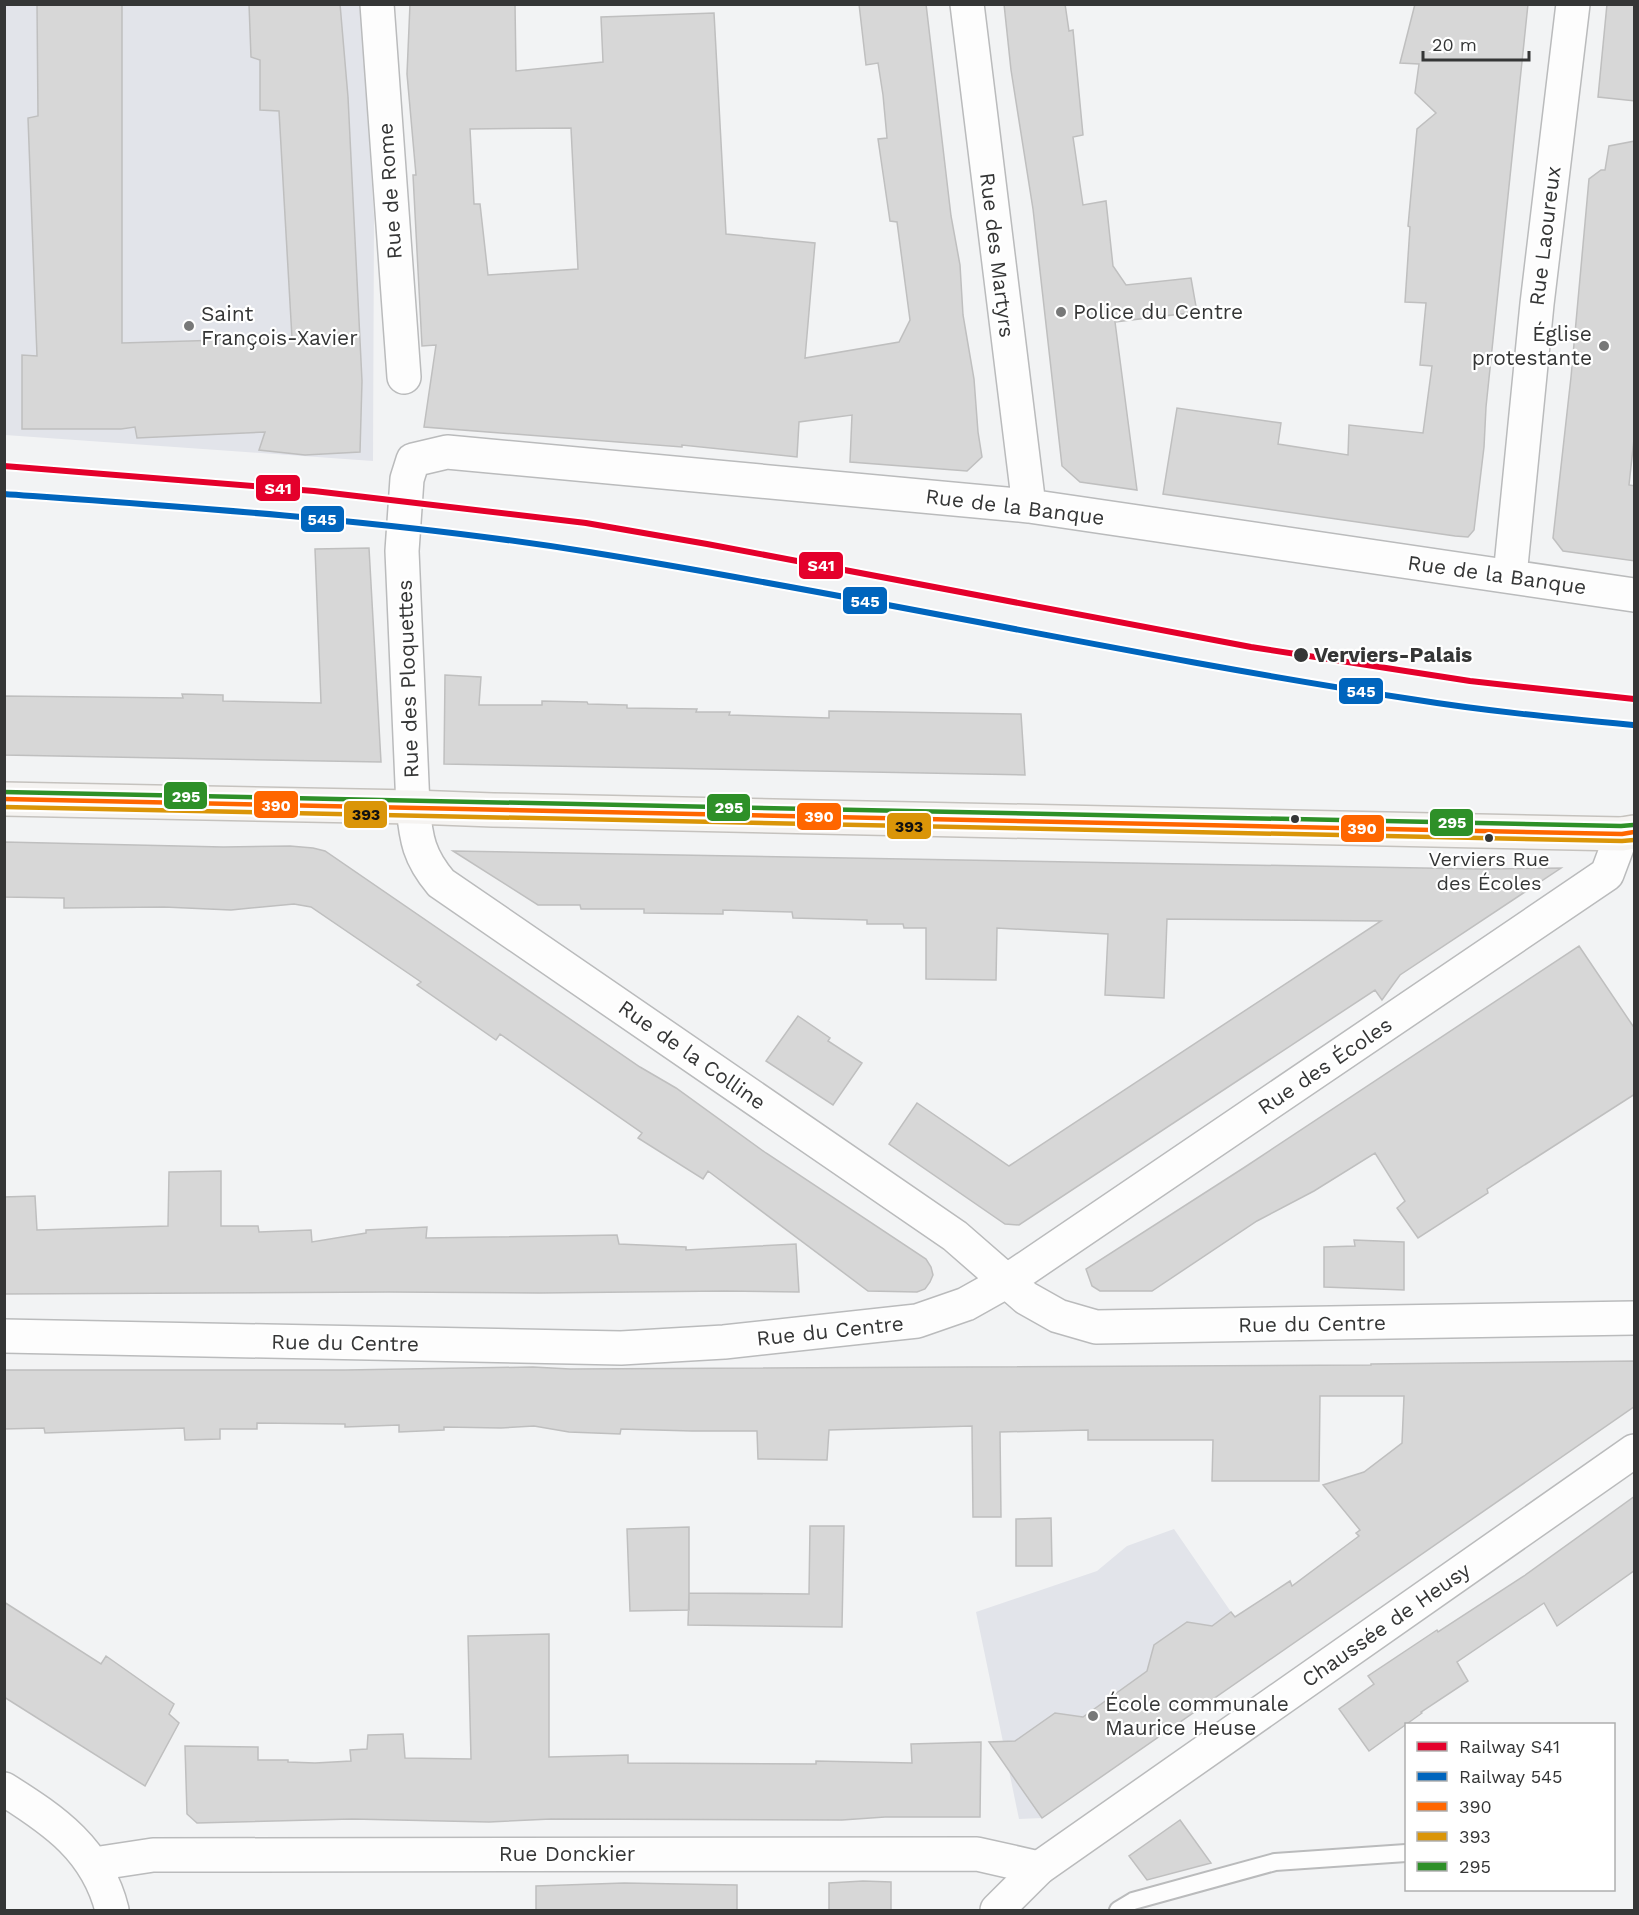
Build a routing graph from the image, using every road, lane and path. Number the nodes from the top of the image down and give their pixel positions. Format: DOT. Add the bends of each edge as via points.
graph roads {
  1 [pos="377,4"];
  2 [pos="966,4"];
  3 [pos="1573,4"];
  4 [pos="404,377"];
  5 [pos="407,479"];
  6 [pos="1029,506"];
  7 [pos="1510,576"];
  8 [pos="1635,595"];
  9 [pos="4,800"];
  10 [pos="413,807"];
  11 [pos="1628,833"];
  12 [pos="1006,1281"];
  13 [pos="1635,1318"];
  14 [pos="4,1336"];
  15 [pos="1635,1451"];
  16 [pos="4,1789"];
  17 [pos="1405,1853"];
  18 [pos="94,1864"];
  19 [pos="1039,1868"];
  20 [pos="112,1911"];
  21 [pos="997,1911"];
  22 [pos="1118,1911"];
  1 -- 4 [label="street, Rue de Rome"];
  2 -- 6 [label="street, Rue des Martyrs"];
  3 -- 7 [label="street, Rue Laoureux"];
  5 -- 6 [label="street, Rue de la Banque" via="413,460 447,452"];
  5 -- 10 [label="street, Rue des Ploquettes" via="402,551"];
  6 -- 7 [label="street, Rue de la Banque"];
  7 -- 8 [label="street, Rue de la Banque"];
  9 -- 10 [label="main road"];
  10 -- 11 [label="main road"];
  10 -- 12 [label="street, Rue de la Colline" via="419,849 427,867 441,883 955,1236"];
  11 -- 12 [label="street, Rue des Écoles" via="1607,874"];
  12 -- 13 [label="street, Rue du Centre" via="1058,1316 1096,1328"];
  12 -- 14 [label="street, Rue du Centre" via="966,1304 917,1321 724,1342 621,1348"];
  15 -- 19 [label="street, Chaussée de Heusy"];
  16 -- 18 [label="street" via="66,1833"];
  17 -- 22 [label="lane" via="1275,1862 1133,1901"];
  18 -- 19 [label="street, Rue Donckier" via="153,1855 977,1854"];
  18 -- 20 [label="street"];
  19 -- 21 [label="street, Chaussée de Heusy"];
}
